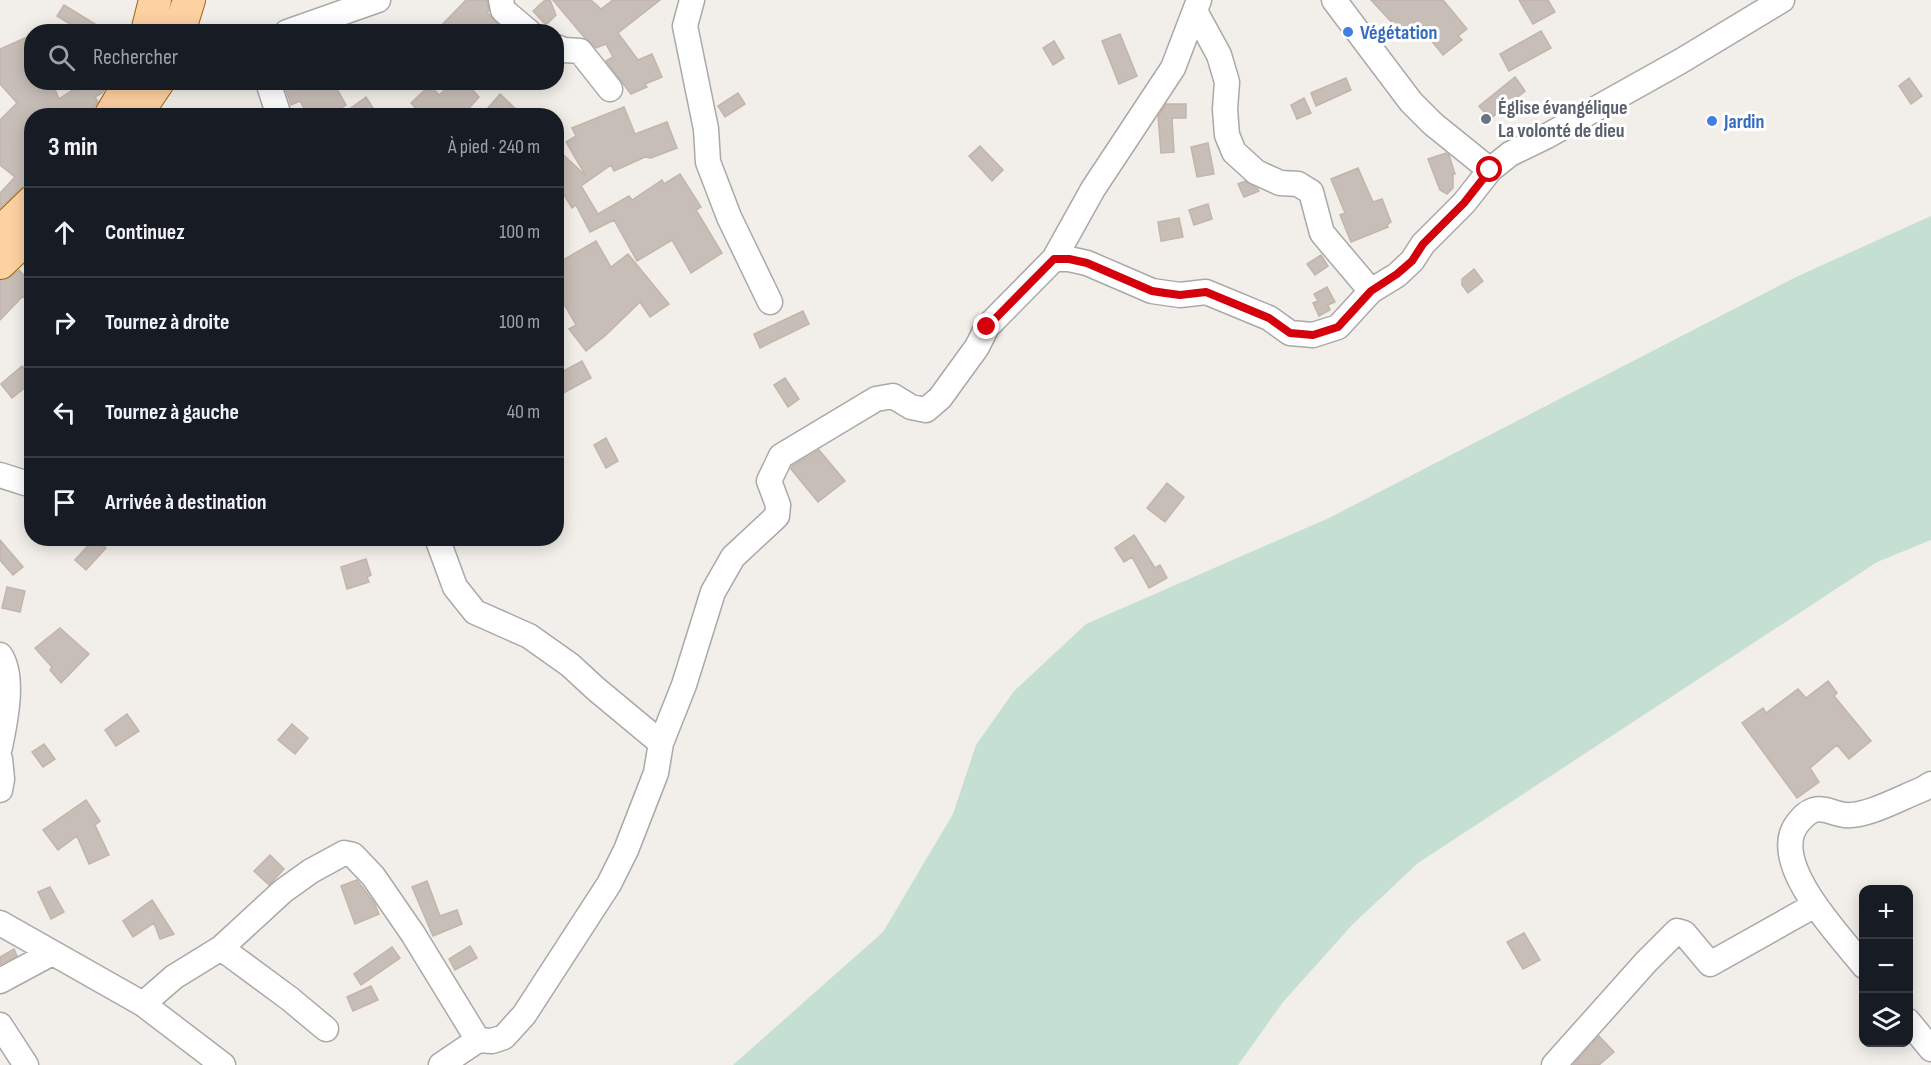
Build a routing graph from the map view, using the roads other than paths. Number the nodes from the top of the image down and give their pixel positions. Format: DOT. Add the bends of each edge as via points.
graph roads {
  1 [pos="155,0"];
  2 [pos="189,0"];
  3 [pos="378,0"];
  4 [pos="501,0"];
  5 [pos="692,0"];
  6 [pos="1334,0"];
  7 [pos="1782,0"];
  8 [pos="1197,6"];
  9 [pos="149,24"];
  10 [pos="182,24"];
  11 [pos="310,24"];
  12 [pos="520,24"];
  13 [pos="564,50"];
  14 [pos="609,89"];
  15 [pos="125,90"];
  16 [pos="153,90"];
  17 [pos="271,90"];
  18 [pos="115,108"];
  19 [pos="140,108"];
  20 [pos="276,108"];
  21 [pos="1490,170"];
  22 [pos="24,210"];
  23 [pos="0,233"];
  24 [pos="24,240"];
  25 [pos="1054,259"];
  26 [pos="0,263"];
  27 [pos="1371,291"];
  28 [pos="770,302"];
  29 [pos="0,475"];
  30 [pos="24,483"];
  31 [pos="440,546"];
  32 [pos="0,655"];
  33 [pos="661,742"];
  34 [pos="0,747"];
  35 [pos="0,759"];
  36 [pos="1931,784"];
  37 [pos="0,790"];
  38 [pos="1815,905"];
  39 [pos="0,922"];
  40 [pos="221,948"];
  41 [pos="52,953"];
  42 [pos="1859,961"];
  43 [pos="0,981"];
  44 [pos="143,1004"];
  45 [pos="0,1025"];
  46 [pos="1913,1027"];
  47 [pos="326,1029"];
  48 [pos="478,1040"];
  49 [pos="1931,1049"];
  50 [pos="26,1065"];
  51 [pos="223,1065"];
  52 [pos="441,1065"];
  53 [pos="1554,1065"];
  1 -- 9 [label="main road"];
  2 -- 10 [label="main road"];
  3 -- 11 [label="street"];
  4 -- 12 [label="street" via="503,10"];
  5 -- 28 [label="street" via="685,26 706,129 708,162 729,217"];
  6 -- 21 [label="street" via="1412,102"];
  7 -- 21 [label="street" via="1681,61 1510,154"];
  8 -- 25 [label="street" via="1173,69 1093,189"];
  8 -- 27 [label="street" via="1227,82 1227,135 1234,152 1256,172 1280,183 1298,184 1311,192 1322,233"];
  13 -- 14 [label="street" via="580,51"];
  15 -- 18 [label="main road"];
  16 -- 19 [label="main road"];
  17 -- 20 [label="street"];
  21 -- 27 [label="street" via="1412,261"];
  22 -- 23 [label="main road"];
  24 -- 26 [label="main road"];
  25 -- 27 [label="street" via="1087,263 1158,292 1206,292 1269,318 1290,333 1313,335 1338,327"];
  25 -- 33 [label="street" via="987,327 959,373 926,410 911,407 893,396 876,399 781,456 769,481 778,505 777,516 733,557 713,592 684,685"];
  29 -- 30 [label="street"];
  31 -- 33 [label="street" via="455,587 475,612 529,636 570,665"];
  32 -- 34 [label="street" via="9,695"];
  33 -- 48 [label="street" via="656,773 609,884 524,1015 504,1037"];
  35 -- 37 [label="street"];
  36 -- 38 [label="street" via="1859,814 1816,809 1805,813 1794,828 1790,845 1797,874"];
  38 -- 42 [label="street"];
  38 -- 53 [label="street" via="1710,964 1684,933 1677,932"];
  39 -- 41 [label="street"];
  40 -- 44 [label="street" via="174,977"];
  40 -- 47 [label="street"];
  40 -- 48 [label="street" via="282,891 344,853 353,855 373,876 413,934"];
  41 -- 43 [label="street"];
  41 -- 44 [label="street"];
  44 -- 51 [label="street"];
  45 -- 50 [label="street"];
  46 -- 49 [label="street"];
  48 -- 52 [label="street"];
}
